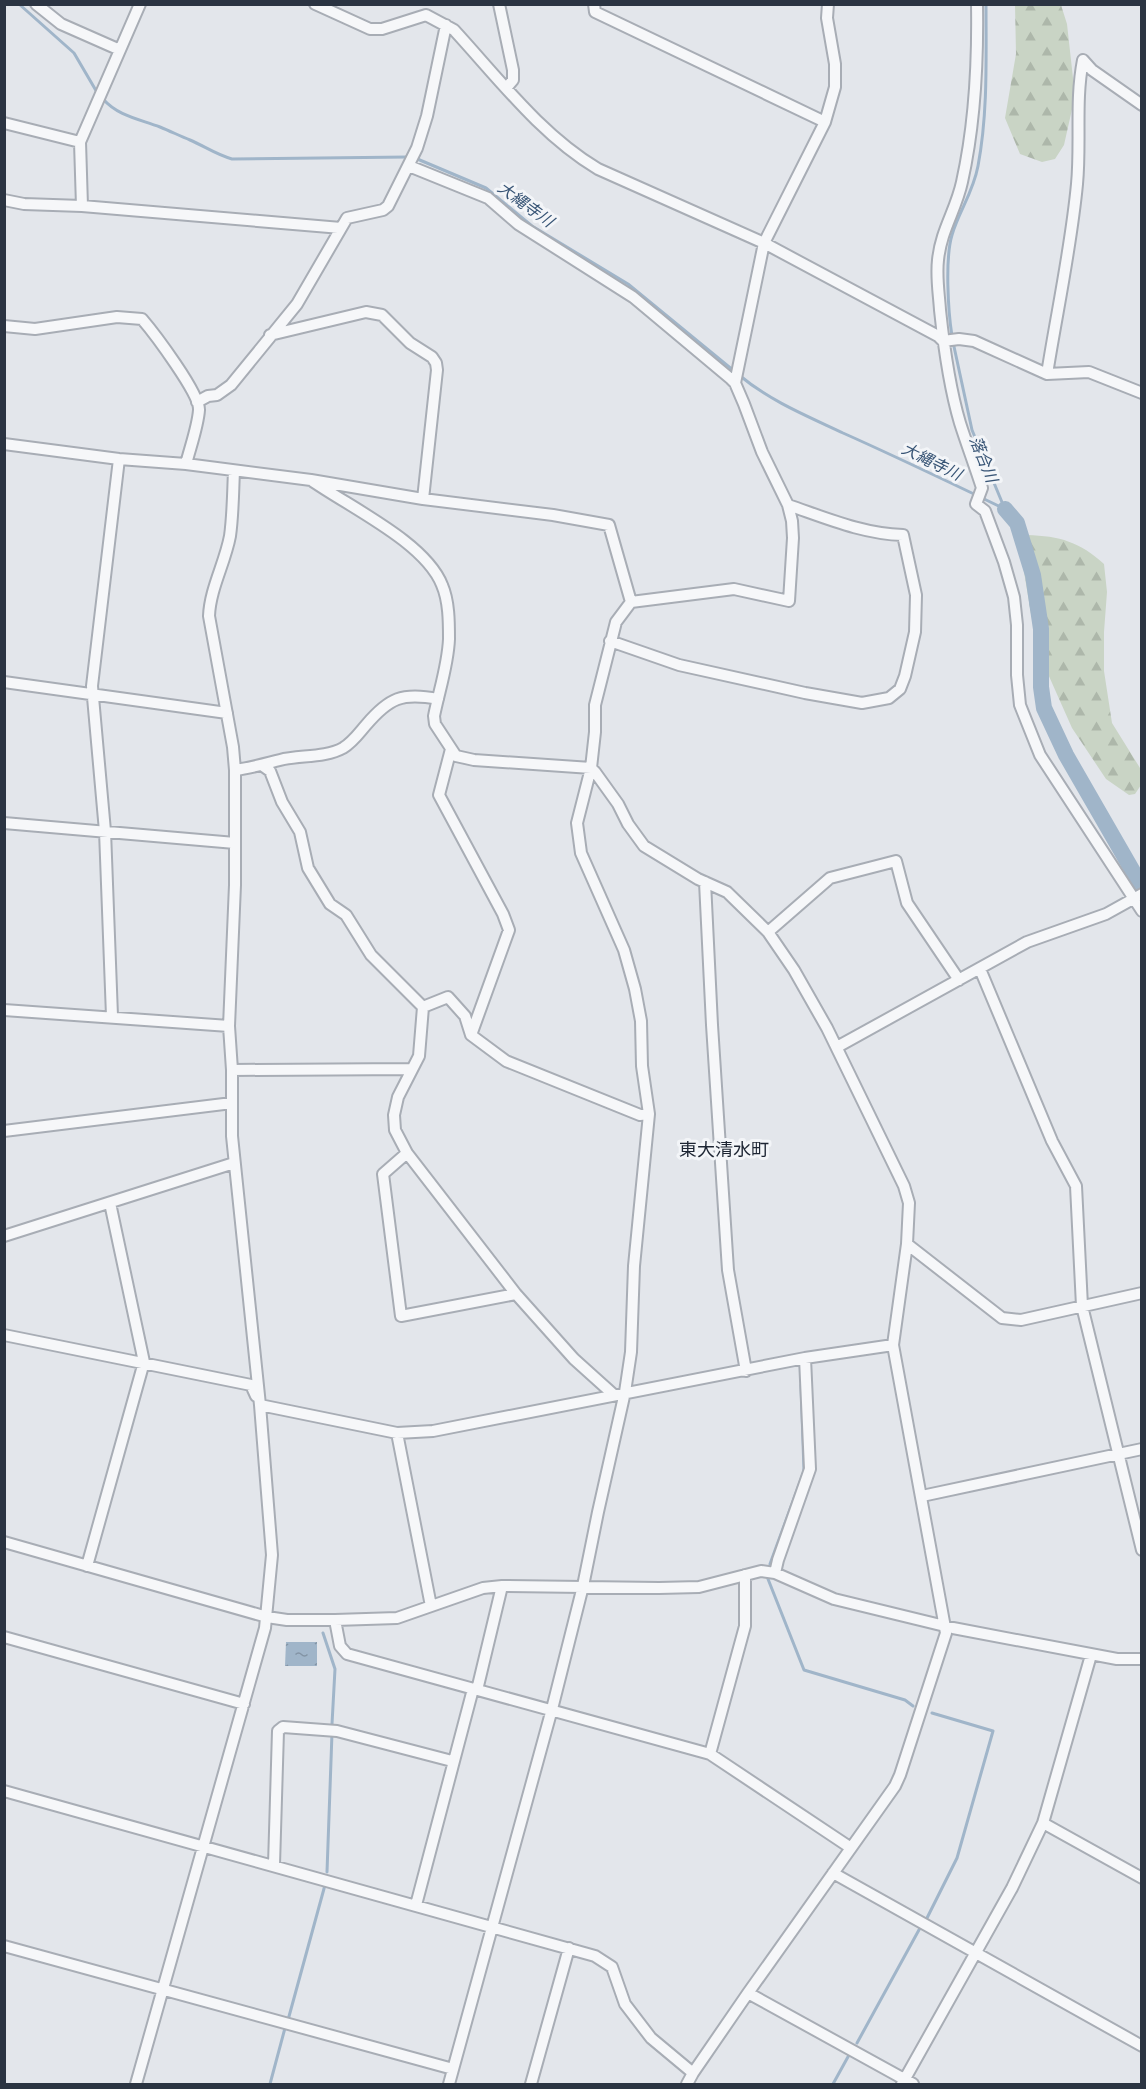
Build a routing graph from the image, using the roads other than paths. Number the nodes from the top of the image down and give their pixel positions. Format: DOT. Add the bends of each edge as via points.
graph roads {
  1 [pos="36,4"];
  2 [pos="140,4"];
  3 [pos="315,4"];
  4 [pos="499,4"];
  5 [pos="594,4"];
  6 [pos="828,4"];
  7 [pos="977,4"];
  8 [pos="338,9"];
  9 [pos="446,25"];
  10 [pos="120,50"];
  11 [pos="507,87"];
  12 [pos="1142,105"];
  13 [pos="825,122"];
  14 [pos="4,123"];
  15 [pos="80,142"];
  16 [pos="411,161"];
  17 [pos="4,200"];
  18 [pos="82,206"];
  19 [pos="341,228"];
  20 [pos="764,243"];
  21 [pos="4,326"];
  22 [pos="270,335"];
  23 [pos="943,341"];
  24 [pos="1047,374"];
  25 [pos="736,377"];
  26 [pos="1142,393"];
  27 [pos="197,402"];
  28 [pos="4,444"];
  29 [pos="119,459"];
  30 [pos="186,464"];
  31 [pos="234,471"];
  32 [pos="311,480"];
  33 [pos="423,499"];
  34 [pos="788,505"];
  35 [pos="631,602"];
  36 [pos="610,641"];
  37 [pos="4,682"];
  38 [pos="93,695"];
  39 [pos="438,699"];
  40 [pos="226,713"];
  41 [pos="451,749"];
  42 [pos="263,766"];
  43 [pos="591,768"];
  44 [pos="235,770"];
  45 [pos="4,823"];
  46 [pos="105,831"];
  47 [pos="235,843"];
  48 [pos="705,882"];
  49 [pos="1137,897"];
  50 [pos="1142,911"];
  51 [pos="768,932"];
  52 [pos="980,969"];
  53 [pos="959,980"];
  54 [pos="423,1007"];
  55 [pos="4,1010"];
  56 [pos="112,1016"];
  57 [pos="229,1026"];
  58 [pos="471,1035"];
  59 [pos="837,1047"];
  60 [pos="412,1069"];
  61 [pos="232,1070"];
  62 [pos="232,1103"];
  63 [pos="649,1114"];
  64 [pos="4,1131"];
  65 [pos="407,1153"];
  66 [pos="234,1163"];
  67 [pos="110,1203"];
  68 [pos="4,1236"];
  69 [pos="907,1244"];
  70 [pos="1142,1293"];
  71 [pos="516,1294"];
  72 [pos="1082,1306"];
  73 [pos="4,1335"];
  74 [pos="893,1345"];
  75 [pos="805,1358"];
  76 [pos="144,1362"];
  77 [pos="746,1371"];
  78 [pos="620,1394"];
  79 [pos="260,1405"];
  80 [pos="397,1433"];
  81 [pos="1142,1449"];
  82 [pos="1119,1454"];
  83 [pos="922,1496"];
  84 [pos="4,1542"];
  85 [pos="1142,1550"];
  86 [pos="87,1566"];
  87 [pos="775,1573"];
  88 [pos="745,1575"];
  89 [pos="502,1586"];
  90 [pos="583,1586"];
  91 [pos="431,1606"];
  92 [pos="267,1617"];
  93 [pos="334,1620"];
  94 [pos="946,1626"];
  95 [pos="4,1637"];
  96 [pos="1091,1655"];
  97 [pos="1142,1659"];
  98 [pos="475,1690"];
  99 [pos="244,1704"];
  100 [pos="552,1709"];
  101 [pos="710,1754"];
  102 [pos="452,1761"];
  103 [pos="4,1791"];
  104 [pos="1043,1824"];
  105 [pos="204,1848"];
  106 [pos="851,1848"];
  107 [pos="274,1865"];
  108 [pos="833,1874"];
  109 [pos="1142,1878"];
  110 [pos="416,1905"];
  111 [pos="492,1927"];
  112 [pos="4,1946"];
  113 [pos="569,1948"];
  114 [pos="976,1953"];
  115 [pos="163,1990"];
  116 [pos="748,1993"];
  117 [pos="1142,2046"];
  118 [pos="453,2069"];
  119 [pos="693,2073"];
  120 [pos="907,2083"];
  121 [pos="136,2085"];
  122 [pos="449,2085"];
  123 [pos="531,2085"];
  124 [pos="687,2085"];
  1 -- 10 [label="street" via="61,24"];
  2 -- 10 [label="street"];
  3 -- 8 [label="street"];
  4 -- 11 [label="street" via="513,70 513,80"];
  5 -- 13 [label="street" via="595,12"];
  6 -- 13 [label="street" via="836,64 835,87"];
  7 -- 23 [label="street" via="973,127 962,184 942,234 938,260"];
  8 -- 9 [label="street" via="370,29 426,15"];
  9 -- 11 [label="street"];
  9 -- 16 [label="street" via="427,116"];
  10 -- 15 [label="street"];
  11 -- 20 [label="street" via="554,139 590,164"];
  12 -- 24 [label="street" via="1083,60 1075,204"];
  13 -- 20 [label="street"];
  14 -- 15 [label="street"];
  15 -- 18 [label="street"];
  16 -- 19 [label="street" via="388,206 352,215"];
  16 -- 25 [label="street" via="488,198 518,224 633,297"];
  17 -- 18 [label="street"];
  18 -- 19 [label="street"];
  19 -- 22 [label="street" via="297,304"];
  20 -- 23 [label="street"];
  20 -- 25 [label="street"];
  21 -- 27 [label="street" via="35,329 117,317 142,320"];
  22 -- 27 [label="street" via="231,385"];
  22 -- 33 [label="street" via="374,313 382,315 410,343 432,357 437,370"];
  23 -- 24 [label="street" via="974,341"];
  23 -- 49 [label="street" via="951,388 980,496 976,504 986,512 1014,597 1020,705 1040,755"];
  24 -- 26 [label="street" via="1089,372"];
  25 -- 34 [label="street" via="762,452"];
  27 -- 30 [label="street" via="200,408"];
  28 -- 29 [label="street"];
  29 -- 30 [label="street"];
  29 -- 38 [label="street"];
  30 -- 31 [label="street"];
  31 -- 32 [label="street"];
  31 -- 40 [label="street" via="230,534 208,616"];
  32 -- 33 [label="street"];
  32 -- 39 [label="street" via="421,553 435,572 443,586 449,627"];
  33 -- 35 [label="street" via="609,525"];
  34 -- 35 [label="street" via="793,538 789,601 734,589"];
  34 -- 36 [label="street" via="842,524 903,535 916,595 915,632 900,689 889,698 862,703 805,693 679,665"];
  35 -- 36 [label="street" via="616,622"];
  36 -- 43 [label="street" via="595,705"];
  37 -- 38 [label="street"];
  38 -- 40 [label="street"];
  38 -- 46 [label="street"];
  39 -- 41 [label="street" via="435,724"];
  39 -- 42 [label="street" via="393,699 342,748"];
  40 -- 44 [label="street"];
  41 -- 43 [label="street" via="456,756 474,760"];
  41 -- 58 [label="street" via="439,795 509,930"];
  42 -- 44 [label="street"];
  42 -- 54 [label="street" via="270,771 300,832 308,868 330,904 346,915 371,955"];
  43 -- 48 [label="street" via="639,841"];
  43 -- 63 [label="street" via="577,824 578,836 581,853 624,950 635,989"];
  44 -- 47 [label="street"];
  45 -- 46 [label="street"];
  46 -- 47 [label="street"];
  46 -- 56 [label="street"];
  47 -- 57 [label="street"];
  48 -- 51 [label="street" via="727,892"];
  48 -- 77 [label="street" via="728,1270"];
  49 -- 50 [label="street"];
  49 -- 52 [label="street" via="1106,914 1027,942"];
  51 -- 53 [label="street" via="830,878 896,861 907,903"];
  51 -- 59 [label="street"];
  52 -- 53 [label="street"];
  52 -- 72 [label="street" via="1052,1141 1076,1186"];
  53 -- 59 [label="street"];
  54 -- 58 [label="street" via="448,997 465,1016"];
  54 -- 60 [label="street" via="419,1056"];
  55 -- 56 [label="street"];
  56 -- 57 [label="street"];
  57 -- 61 [label="street"];
  58 -- 63 [label="street" via="506,1061 640,1115"];
  59 -- 69 [label="street" via="904,1186 909,1203"];
  60 -- 61 [label="street"];
  60 -- 65 [label="street" via="393,1115 394,1130"];
  61 -- 62 [label="street"];
  62 -- 64 [label="street"];
  62 -- 66 [label="street"];
  63 -- 78 [label="street" via="634,1266 631,1352"];
  65 -- 71 [label="street"];
  65 -- 71 [label="street" via="383,1174 401,1316"];
  66 -- 67 [label="street"];
  66 -- 79 [label="street"];
  67 -- 68 [label="street"];
  67 -- 76 [label="street"];
  69 -- 72 [label="street" via="1002,1318 1021,1320"];
  69 -- 74 [label="street"];
  70 -- 72 [label="street"];
  71 -- 78 [label="street" via="574,1359"];
  72 -- 82 [label="street"];
  73 -- 76 [label="street"];
  74 -- 75 [label="street"];
  74 -- 83 [label="street"];
  75 -- 77 [label="street"];
  75 -- 87 [label="street" via="810,1469"];
  76 -- 79 [label="street" via="251,1385"];
  76 -- 86 [label="street"];
  77 -- 78 [label="street"];
  78 -- 80 [label="street" via="433,1431"];
  78 -- 90 [label="street"];
  79 -- 80 [label="street"];
  79 -- 92 [label="street" via="272,1555"];
  80 -- 91 [label="street"];
  81 -- 82 [label="street"];
  82 -- 83 [label="street"];
  82 -- 85 [label="street"];
  83 -- 94 [label="street"];
  84 -- 86 [label="street"];
  86 -- 92 [label="street"];
  87 -- 88 [label="street"];
  87 -- 94 [label="street" via="834,1599"];
  88 -- 90 [label="street" via="699,1587"];
  88 -- 101 [label="street" via="745,1626"];
  89 -- 90 [label="street"];
  89 -- 91 [label="street" via="483,1588"];
  89 -- 98 [label="street"];
  90 -- 100 [label="street"];
  91 -- 93 [label="street" via="397,1618"];
  92 -- 93 [label="street"];
  92 -- 99 [label="street"];
  93 -- 98 [label="street" via="340,1646 347,1654"];
  94 -- 96 [label="street"];
  94 -- 106 [label="street" via="900,1775"];
  95 -- 99 [label="street"];
  96 -- 97 [label="street"];
  96 -- 104 [label="street"];
  98 -- 100 [label="street"];
  98 -- 102 [label="street"];
  99 -- 105 [label="street"];
  100 -- 101 [label="street"];
  100 -- 111 [label="street"];
  101 -- 106 [label="street"];
  102 -- 107 [label="street" via="337,1731 283,1726 278,1731"];
  102 -- 110 [label="street"];
  103 -- 105 [label="street"];
  104 -- 109 [label="street"];
  104 -- 114 [label="street"];
  105 -- 107 [label="street"];
  105 -- 115 [label="street"];
  106 -- 108 [label="street"];
  107 -- 110 [label="street"];
  108 -- 114 [label="street"];
  108 -- 116 [label="street"];
  110 -- 111 [label="street"];
  111 -- 113 [label="street"];
  111 -- 118 [label="street"];
  112 -- 115 [label="street"];
  113 -- 119 [label="street" via="595,1956 612,1967 625,2004 651,2038"];
  113 -- 123 [label="street"];
  114 -- 117 [label="street"];
  114 -- 120 [label="street"];
  115 -- 118 [label="street"];
  115 -- 121 [label="street"];
  116 -- 119 [label="street"];
  116 -- 120 [label="street"];
  118 -- 122 [label="street"];
  119 -- 124 [label="street"];
}
